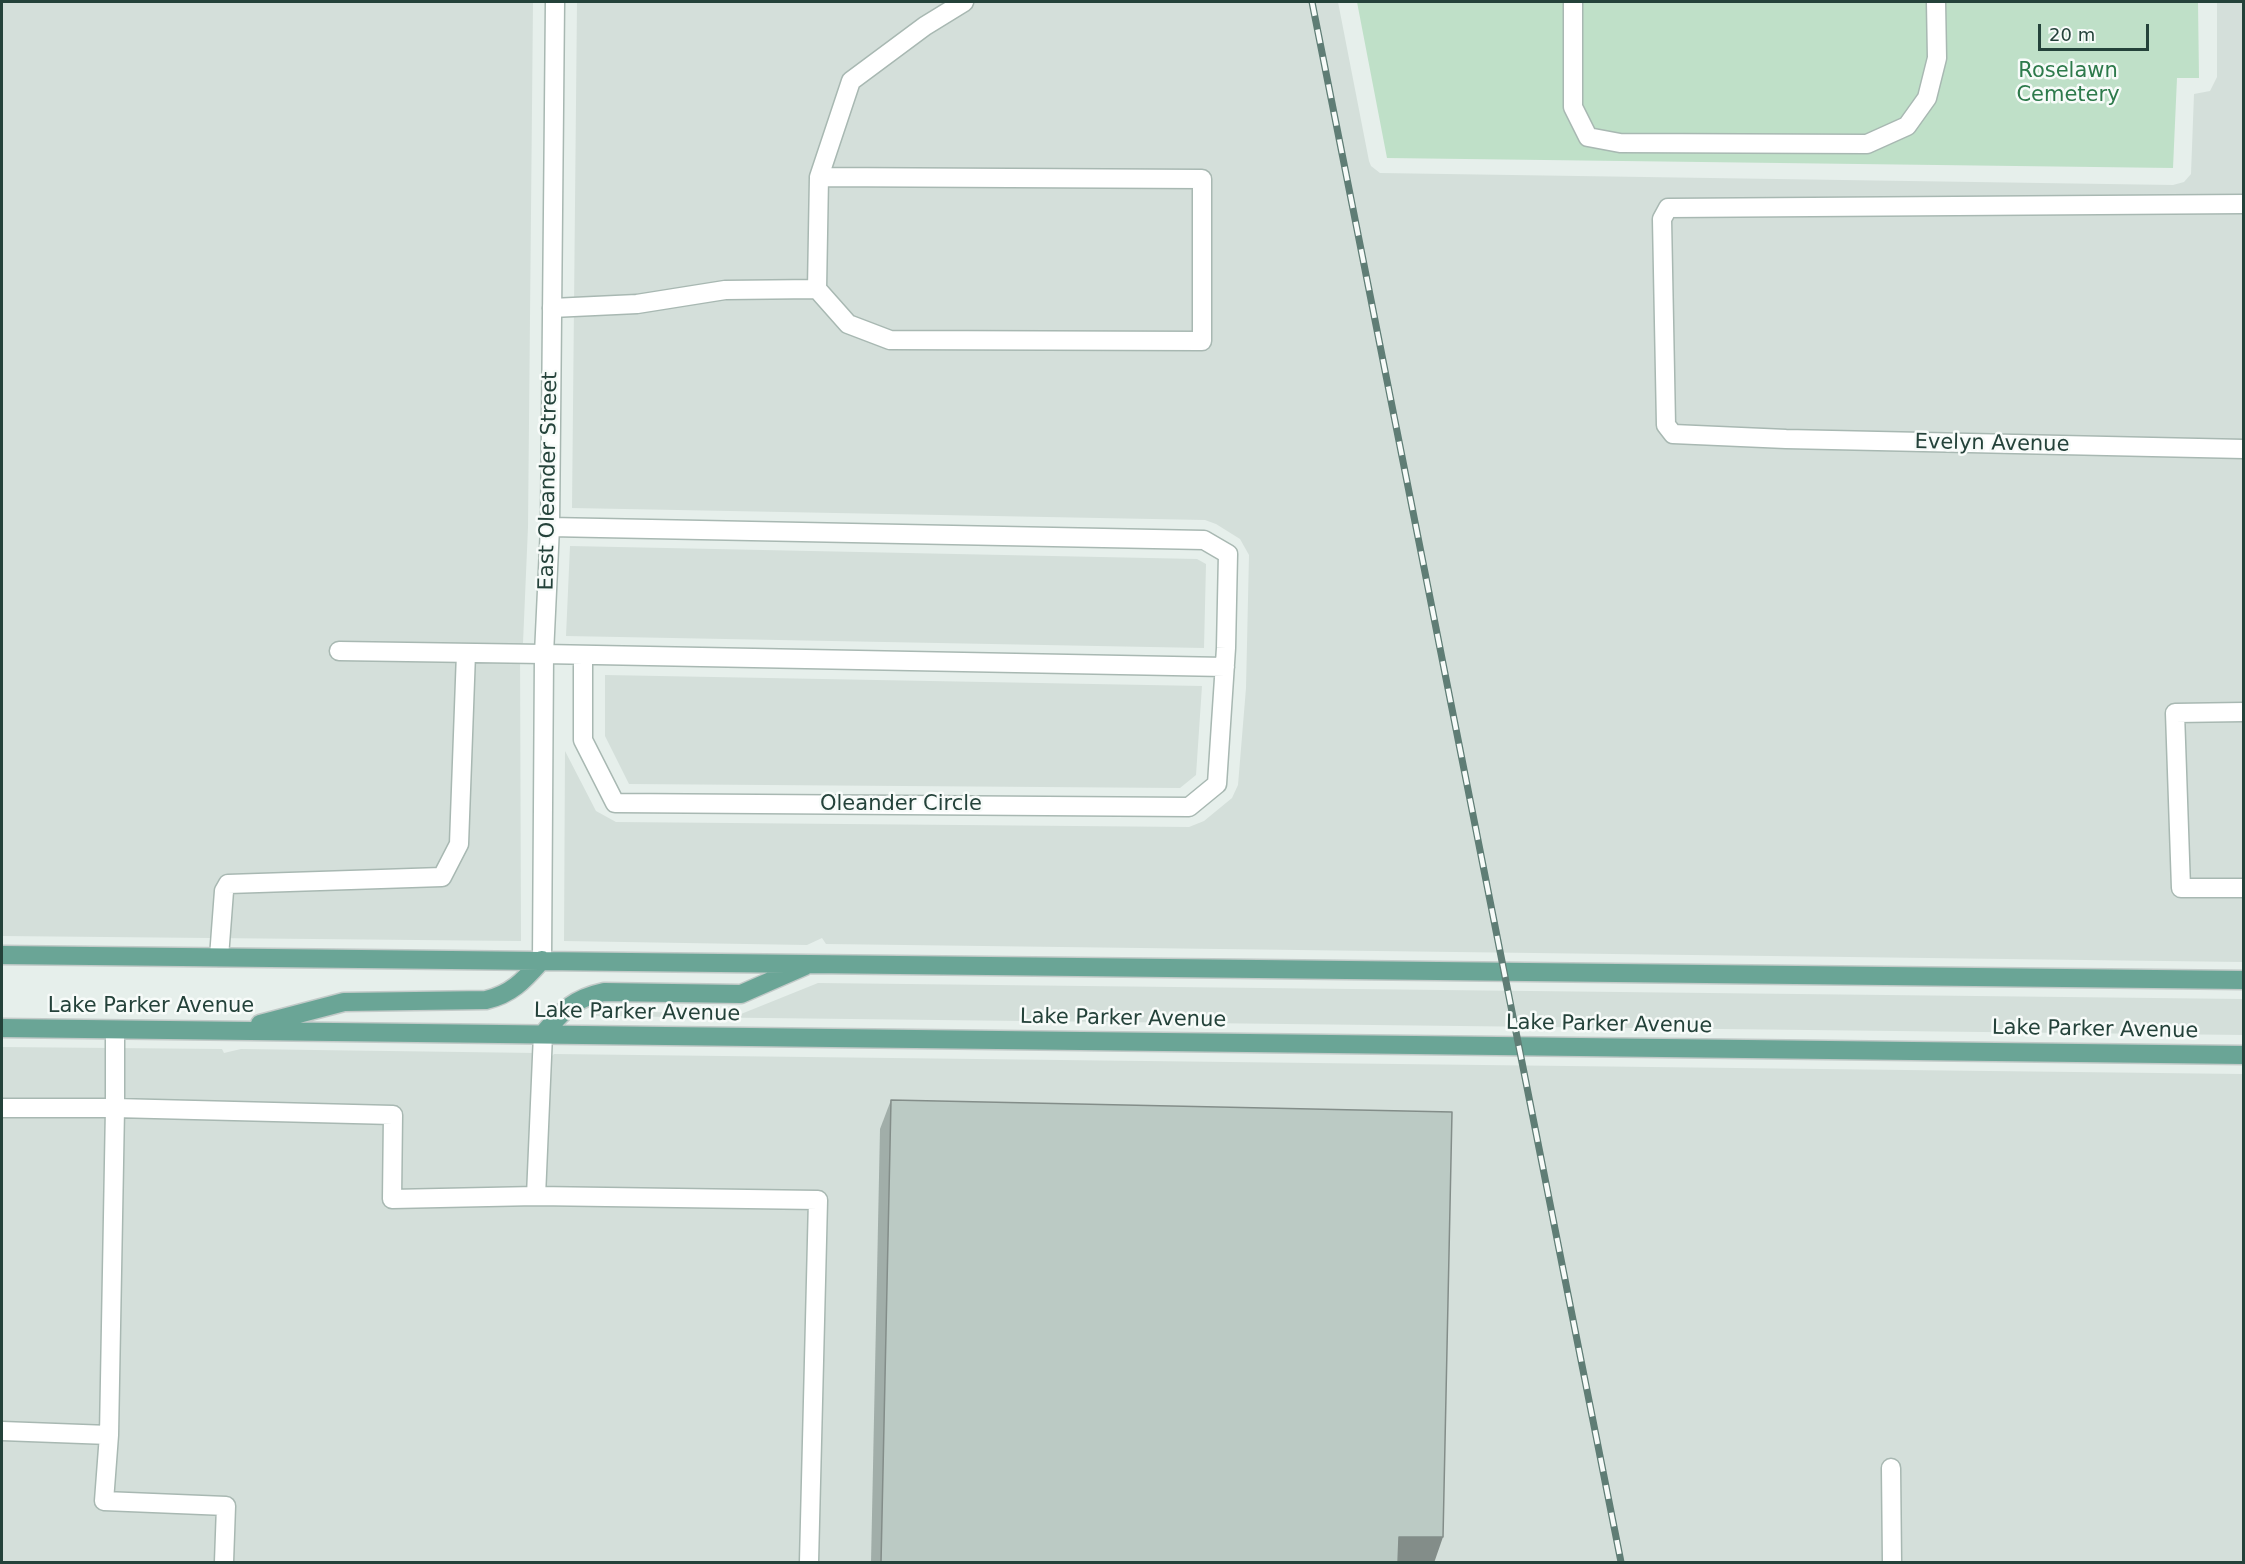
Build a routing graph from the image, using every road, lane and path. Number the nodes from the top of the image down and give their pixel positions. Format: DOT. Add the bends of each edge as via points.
graph roads {
  1 [pos="555,2"];
  2 [pos="964,2"];
  3 [pos="1573,2"];
  4 [pos="1936,2"];
  5 [pos="819,177"];
  6 [pos="2244,204"];
  7 [pos="817,289"];
  8 [pos="552,308"];
  9 [pos="2244,449"];
  10 [pos="550,527"];
  11 [pos="339,651"];
  12 [pos="466,653"];
  13 [pos="544,654"];
  14 [pos="583,656"];
  15 [pos="1225,668"];
  16 [pos="2244,712"];
  17 [pos="2244,888"];
  18 [pos="2,955"];
  19 [pos="219,957"];
  20 [pos="542,960"];
  21 [pos="813,963"];
  22 [pos="2244,980"];
  23 [pos="2,1028"];
  24 [pos="115,1030"];
  25 [pos="238,1030"];
  26 [pos="543,1034"];
  27 [pos="2244,1055"];
  28 [pos="2,1108"];
  29 [pos="115,1108"];
  30 [pos="536,1196"];
  31 [pos="2,1431"];
  32 [pos="109,1435"];
  33 [pos="1891,1468"];
  34 [pos="224,1563"];
  35 [pos="809,1563"];
  36 [pos="1892,1563"];
  1 -- 8 [label="street, East Oleander Street"];
  2 -- 5 [label="street" via="851,81"];
  3 -- 4 [label="street" via="1573,107 1588,137 1620,143 1867,144 1906,126 1928,98 1937,58"];
  5 -- 7 [label="street"];
  5 -- 7 [label="street" via="1202,179 1202,341 890,340 848,324"];
  6 -- 9 [label="street, Evelyn Avenue" via="1668,208 1662,219 1666,425 1673,434"];
  7 -- 8 [label="street" via="725,290 637,304"];
  8 -- 10 [label="street, East Oleander Street"];
  10 -- 13 [label="street, East Oleander Street"];
  10 -- 15 [label="street, Oleander Circle" via="1204,540 1228,554"];
  11 -- 12 [label="street"];
  12 -- 13 [label="street"];
  12 -- 19 [label="street" via="459,843 442,877 228,884 224,891"];
  13 -- 14 [label="street"];
  13 -- 20 [label="street, East Oleander Street"];
  14 -- 15 [label="street"];
  14 -- 15 [label="street, Oleander Circle" via="583,740 615,803 1189,807 1217,784"];
  16 -- 17 [label="street" via="2175,713 2181,888"];
  18 -- 19 [label="main road"];
  19 -- 20 [label="main road"];
  20 -- 21 [label="main road"];
  20 -- 25 [label="main road" via="517,988 486,1000 344,1002"];
  21 -- 22 [label="main road"];
  21 -- 26 [label="main road" via="741,994 603,992 584,996 566,1007"];
  23 -- 24 [label="main road, Lake Parker Avenue"];
  24 -- 25 [label="main road, Lake Parker Avenue"];
  24 -- 29 [label="street"];
  25 -- 26 [label="main road, Lake Parker Avenue"];
  26 -- 27 [label="main road, Lake Parker Avenue"];
  26 -- 30 [label="street"];
  28 -- 29 [label="street"];
  29 -- 30 [label="street" via="393,1115 392,1199"];
  29 -- 32 [label="street"];
  30 -- 35 [label="street" via="818,1200"];
  31 -- 32 [label="street"];
  32 -- 34 [label="street" via="104,1501 226,1506"];
  33 -- 36 [label="street"];
}
